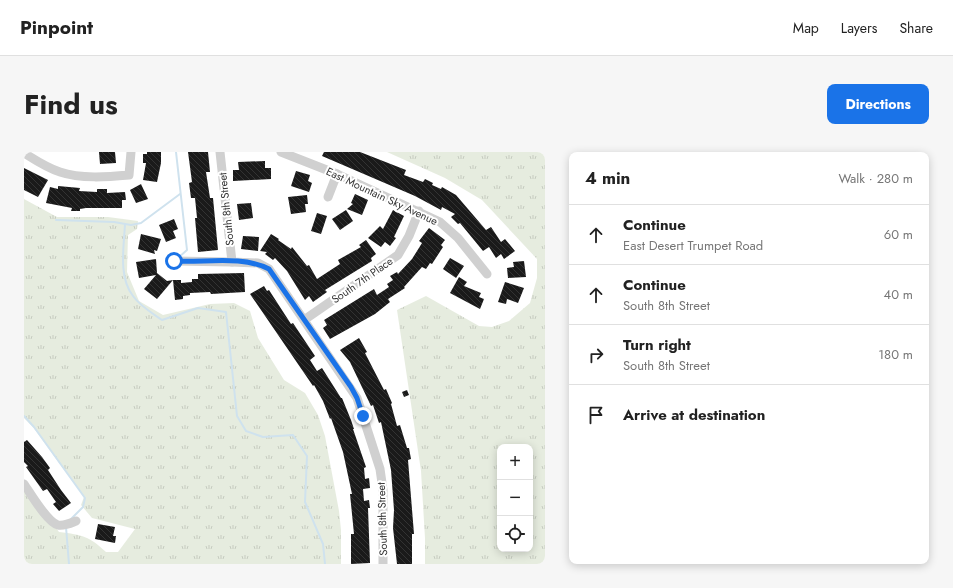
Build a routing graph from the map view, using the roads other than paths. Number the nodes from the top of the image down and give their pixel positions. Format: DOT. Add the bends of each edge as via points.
graph roads {
  1 [pos="131,152"];
  2 [pos="220,152"];
  3 [pos="281,152"];
  4 [pos="24,153"];
  5 [pos="337,174"];
  6 [pos="328,197"];
  7 [pos="419,211"];
  8 [pos="174,261"];
  9 [pos="232,262"];
  10 [pos="487,274"];
  11 [pos="304,320"];
  12 [pos="24,484"];
  13 [pos="76,521"];
  14 [pos="383,564"];
  1 -- 4 [label="street" via="129,175 74,176 59,172"];
  2 -- 9 [label="street, South 8th Street"];
  3 -- 5 [label="street, East Mountain Sky Avenue"];
  5 -- 6 [label="street"];
  5 -- 7 [label="street, East Mountain Sky Avenue"];
  7 -- 10 [label="street, East Mountain Sky Avenue" via="440,222 458,238"];
  7 -- 11 [label="street, South 7th Place" via="398,255"];
  8 -- 9 [label="street"];
  9 -- 11 [label="street, South 8th Street" via="258,264 269,269"];
  11 -- 14 [label="street, South 8th Street" via="357,398 380,469 383,490"];
  12 -- 13 [label="street" via="57,525"];
}
